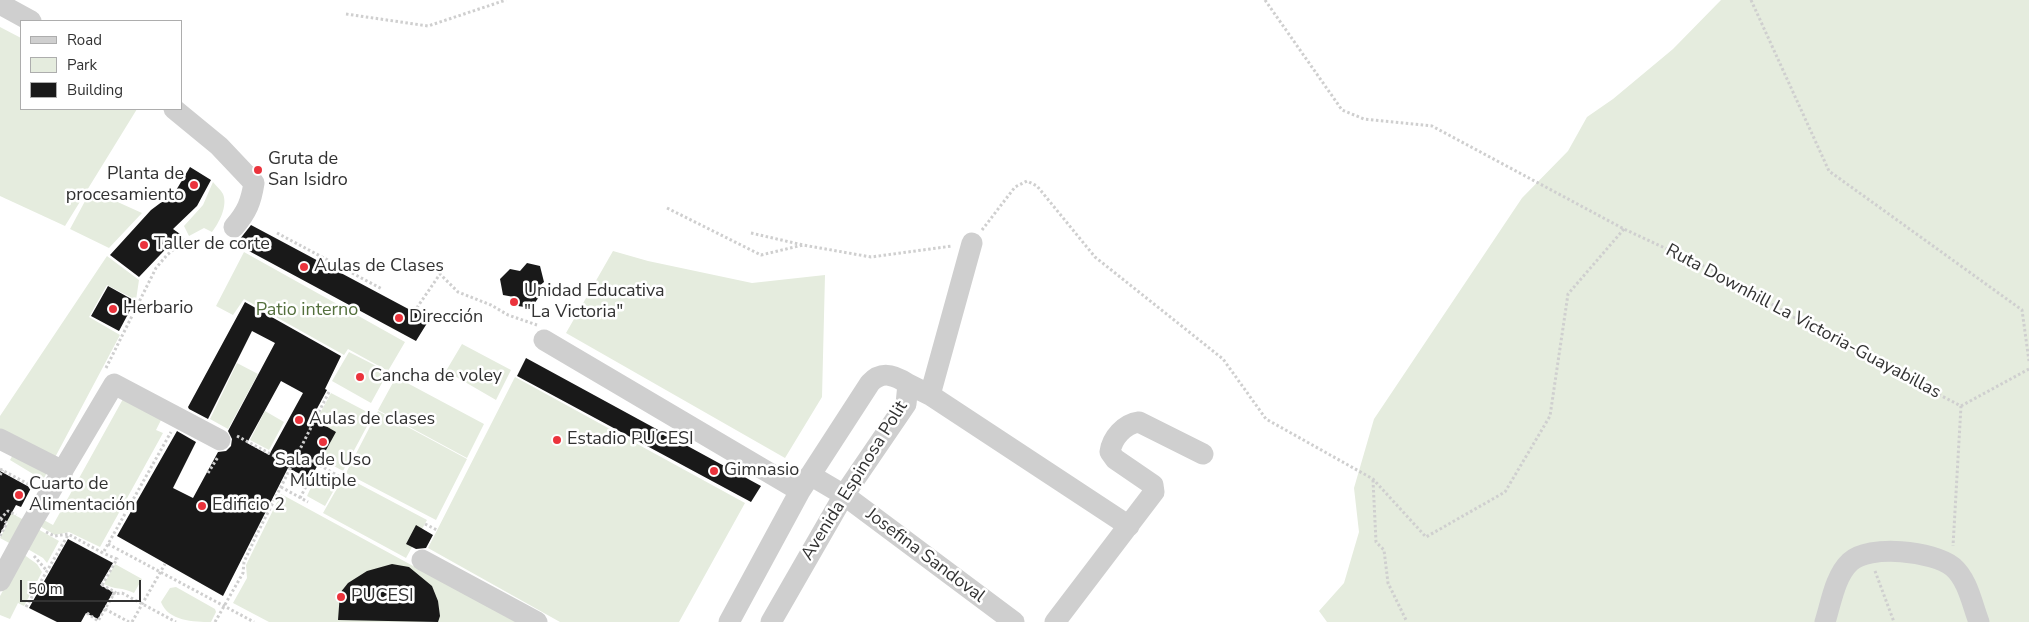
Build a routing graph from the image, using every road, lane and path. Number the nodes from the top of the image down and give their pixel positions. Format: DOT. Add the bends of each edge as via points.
graph roads {
  1 [pos="506,0"];
  2 [pos="1265,0"];
  3 [pos="1752,0"];
  4 [pos="0,4"];
  5 [pos="346,14"];
  6 [pos="29,20"];
  7 [pos="175,110"];
  8 [pos="667,208"];
  9 [pos="234,227"];
  10 [pos="1624,229"];
  11 [pos="277,233"];
  12 [pos="751,233"];
  13 [pos="972,244"];
  14 [pos="803,245"];
  15 [pos="382,288"];
  16 [pos="544,340"];
  17 [pos="2029,361"];
  18 [pos="2029,369"];
  19 [pos="908,384"];
  20 [pos="330,390"];
  21 [pos="930,395"];
  22 [pos="1961,406"];
  23 [pos="168,436"];
  24 [pos="0,439"];
  25 [pos="220,440"];
  26 [pos="298,453"];
  27 [pos="1203,454"];
  28 [pos="1,469"];
  29 [pos="63,471"];
  30 [pos="0,475"];
  31 [pos="342,478"];
  32 [pos="310,479"];
  33 [pos="1373,479"];
  34 [pos="805,483"];
  35 [pos="34,487"];
  36 [pos="281,487"];
  37 [pos="844,495"];
  38 [pos="300,498"];
  39 [pos="308,502"];
  40 [pos="0,518"];
  41 [pos="425,524"];
  42 [pos="1129,526"];
  43 [pos="43,530"];
  44 [pos="438,530"];
  45 [pos="68,534"];
  46 [pos="0,536"];
  47 [pos="108,544"];
  48 [pos="1869,552"];
  49 [pos="29,553"];
  50 [pos="103,553"];
  51 [pos="422,560"];
  52 [pos="165,564"];
  53 [pos="1952,566"];
  54 [pos="47,570"];
  55 [pos="160,572"];
  56 [pos="0,581"];
  57 [pos="113,594"];
  58 [pos="142,604"];
  59 [pos="224,606"];
  60 [pos="26,607"];
  61 [pos="105,608"];
  62 [pos="87,613"];
  63 [pos="130,622"];
  64 [pos="176,622"];
  65 [pos="215,622"];
  66 [pos="254,622"];
  67 [pos="537,622"];
  68 [pos="729,622"];
  69 [pos="771,622"];
  70 [pos="1014,622"];
  71 [pos="1055,622"];
  72 [pos="1407,622"];
  73 [pos="1825,622"];
  74 [pos="1894,622"];
  75 [pos="1979,622"];
  1 -- 5 [label="path" via="428,26"];
  2 -- 10 [label="path, Ruta Downhill La Victoria-Guayabillas" via="1342,110 1364,119 1432,126"];
  3 -- 17 [label="path" via="1829,172 2022,310"];
  4 -- 6 [label="street"];
  7 -- 9 [label="street" via="219,146 254,183 247,212"];
  8 -- 14 [label="path" via="761,255"];
  10 -- 22 [label="path, Ruta Downhill La Victoria-Guayabillas" via="1727,277 1818,332"];
  10 -- 33 [label="path" via="1568,294 1550,416 1506,492 1426,538"];
  11 -- 15 [label="path"];
  12 -- 14 [label="path"];
  13 -- 14 [label="path" via="871,257"];
  13 -- 21 [label="street"];
  13 -- 33 [label="path" via="1015,187 1027,181 1037,186 1095,257 1223,359 1266,419"];
  16 -- 34 [label="street, Josefina Sandoval"];
  18 -- 22 [label="path"];
  19 -- 21 [label="street"];
  19 -- 34 [label="street, Avenida Espinosa Polit" via="886,374 876,376"];
  19 -- 37 [label="street, Avenida Espinosa Polit" via="906,404"];
  20 -- 26 [label="path"];
  21 -- 42 [label="street"];
  22 -- 53 [label="path, Ruta Downhill La Victoria-Guayabillas"];
  23 -- 47 [label="path"];
  24 -- 29 [label="street"];
  25 -- 29 [label="street" via="114,384"];
  26 -- 31 [label="path"];
  26 -- 36 [label="path"];
  27 -- 42 [label="street" via="1139,422 1131,423 1119,434 1111,444 1110,452 1155,488"];
  28 -- 30 [label="path"];
  28 -- 35 [label="path"];
  29 -- 56 [label="street"];
  32 -- 38 [label="path"];
  33 -- 72 [label="path" via="1376,542 1384,550 1388,584"];
  34 -- 37 [label="street, Josefina Sandoval"];
  34 -- 68 [label="street, Avenida Espinosa Polit"];
  36 -- 38 [label="path"];
  36 -- 59 [label="path" via="244,562 244,573"];
  37 -- 69 [label="street, Avenida Espinosa Polit"];
  37 -- 70 [label="street, Josefina Sandoval"];
  38 -- 39 [label="path"];
  40 -- 46 [label="path" via="7,523"];
  41 -- 44 [label="path"];
  42 -- 71 [label="street"];
  43 -- 45 [label="path" via="55,536"];
  45 -- 50 [label="path"];
  45 -- 54 [label="path"];
  47 -- 50 [label="path"];
  47 -- 55 [label="path"];
  48 -- 53 [label="street" via="1889,550 1935,558"];
  48 -- 73 [label="street" via="1850,562 1837,582"];
  48 -- 74 [label="path"];
  49 -- 54 [label="path"];
  50 -- 57 [label="path" via="117,559 102,585 115,592"];
  51 -- 67 [label="street"];
  52 -- 55 [label="path"];
  53 -- 75 [label="street" via="1964,580"];
  54 -- 60 [label="path"];
  55 -- 58 [label="path"];
  55 -- 59 [label="path"];
  57 -- 58 [label="path" via="122,593"];
  57 -- 61 [label="path"];
  58 -- 63 [label="path"];
  58 -- 64 [label="path"];
  59 -- 65 [label="path"];
  59 -- 66 [label="path"];
  61 -- 62 [label="path" via="98,621"];
  61 -- 63 [label="path"];
}
